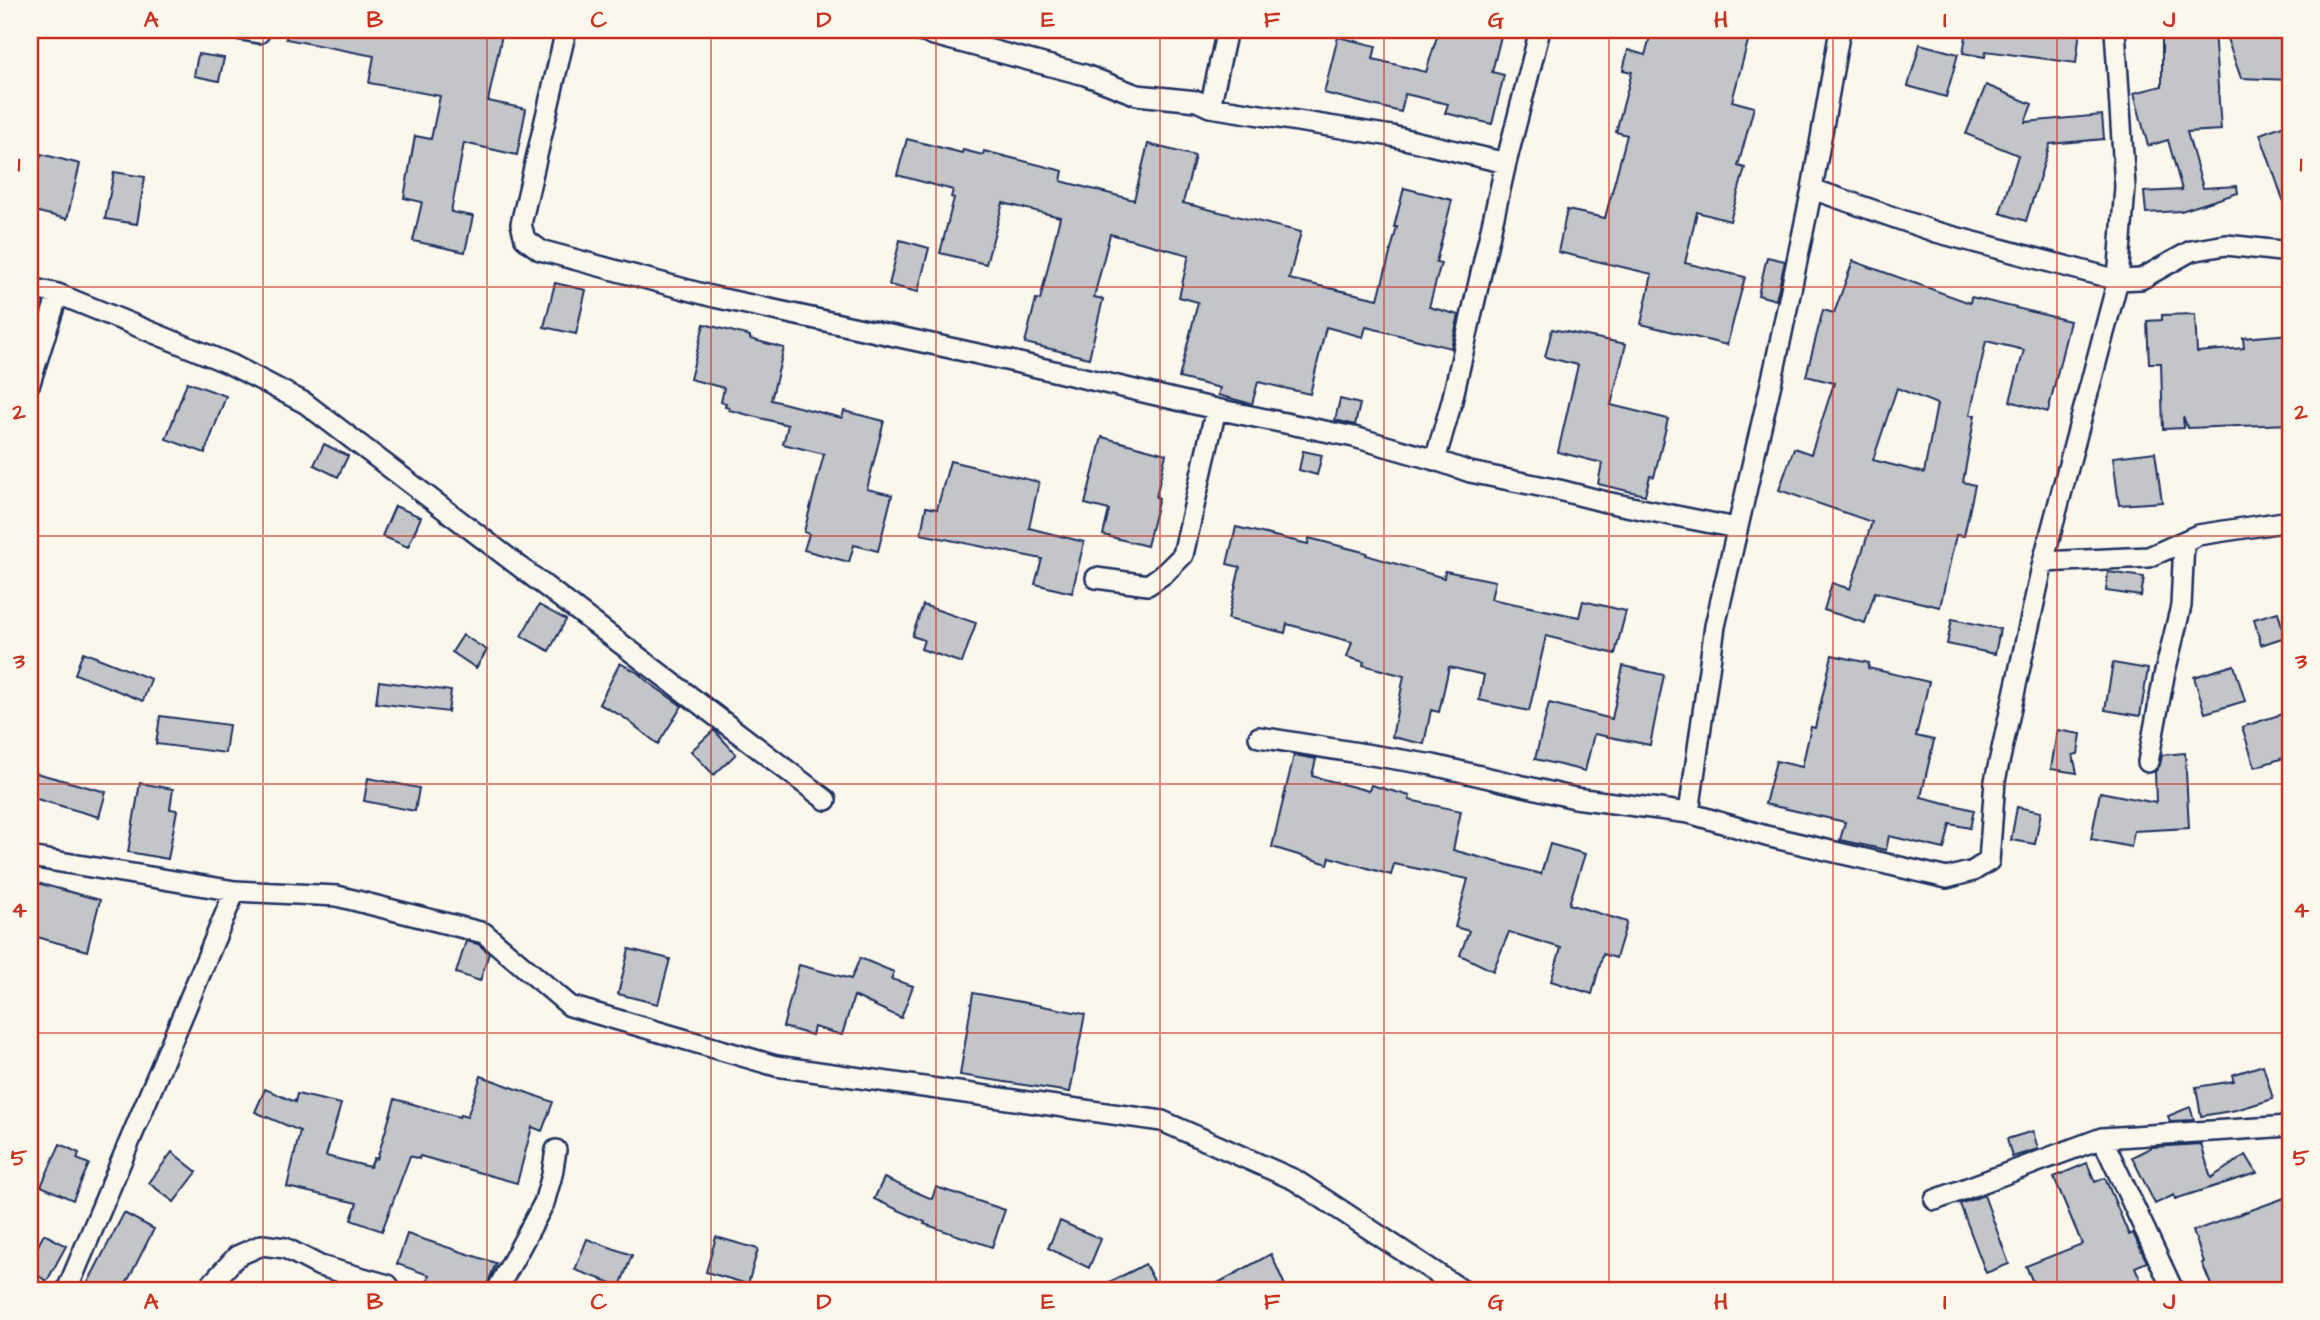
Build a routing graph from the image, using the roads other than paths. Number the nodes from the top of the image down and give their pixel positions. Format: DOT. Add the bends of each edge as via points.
graph roads {
  1 [pos="242,30"];
  2 [pos="260,30"];
  3 [pos="566,30"];
  4 [pos="915,30"];
  5 [pos="1227,30"];
  6 [pos="1540,30"];
  7 [pos="1840,30"];
  8 [pos="2115,30"];
  9 [pos="1210,107"];
  10 [pos="1506,163"];
  11 [pos="1812,189"];
  12 [pos="2290,252"];
  13 [pos="2118,280"];
  14 [pos="30,288"];
  15 [pos="58,294"];
  16 [pos="30,383"];
  17 [pos="1216,409"];
  18 [pos="1436,460"];
  19 [pos="2290,521"];
  20 [pos="1736,528"];
  21 [pos="2184,542"];
  22 [pos="2043,562"];
  23 [pos="1096,578"];
  24 [pos="1259,737"];
  25 [pos="2148,762"];
  26 [pos="826,800"];
  27 [pos="1689,813"];
  28 [pos="30,857"];
  29 [pos="235,891"];
  30 [pos="2290,1126"];
  31 [pos="2102,1138"];
  32 [pos="556,1150"];
  33 [pos="1935,1200"];
  34 [pos="66,1290"];
  35 [pos="206,1290"];
  36 [pos="391,1290"];
  37 [pos="497,1290"];
  38 [pos="1462,1290"];
  39 [pos="2173,1290"];
  1 -- 2 [label="street"];
  3 -- 17 [label="street" via="521,224 525,239 540,250 714,297"];
  4 -- 9 [label="street" via="1085,75 1137,95 1198,101"];
  5 -- 9 [label="street"];
  6 -- 10 [label="street"];
  7 -- 11 [label="street"];
  8 -- 13 [label="street" via="2125,187"];
  9 -- 10 [label="street" via="1392,136"];
  10 -- 18 [label="street"];
  11 -- 13 [label="street" via="1936,232"];
  11 -- 20 [label="street"];
  12 -- 13 [label="street" via="2226,245 2191,251 2141,279"];
  13 -- 22 [label="street"];
  14 -- 15 [label="street"];
  15 -- 16 [label="street"];
  15 -- 26 [label="street" via="230,364 305,403"];
  17 -- 18 [label="street" via="1354,437"];
  17 -- 23 [label="street" via="1183,555 1148,585"];
  18 -- 20 [label="street" via="1469,472"];
  19 -- 21 [label="street" via="2198,535"];
  20 -- 27 [label="street" via="1715,626"];
  21 -- 22 [label="street" via="2149,557"];
  21 -- 25 [label="street" via="2181,606"];
  22 -- 27 [label="street" via="1995,781 1989,861 1973,872 1947,878"];
  24 -- 27 [label="street" via="1433,765 1575,798"];
  28 -- 29 [label="street"];
  29 -- 34 [label="street"];
  29 -- 38 [label="street" via="337,896 484,933 570,1006 776,1066 1162,1121 1295,1180"];
  30 -- 31 [label="street"];
  31 -- 33 [label="street"];
  31 -- 39 [label="street"];
  32 -- 37 [label="street" via="544,1203"];
  35 -- 36 [label="street" via="237,1256 262,1245 285,1248 320,1266 388,1285"];
}
